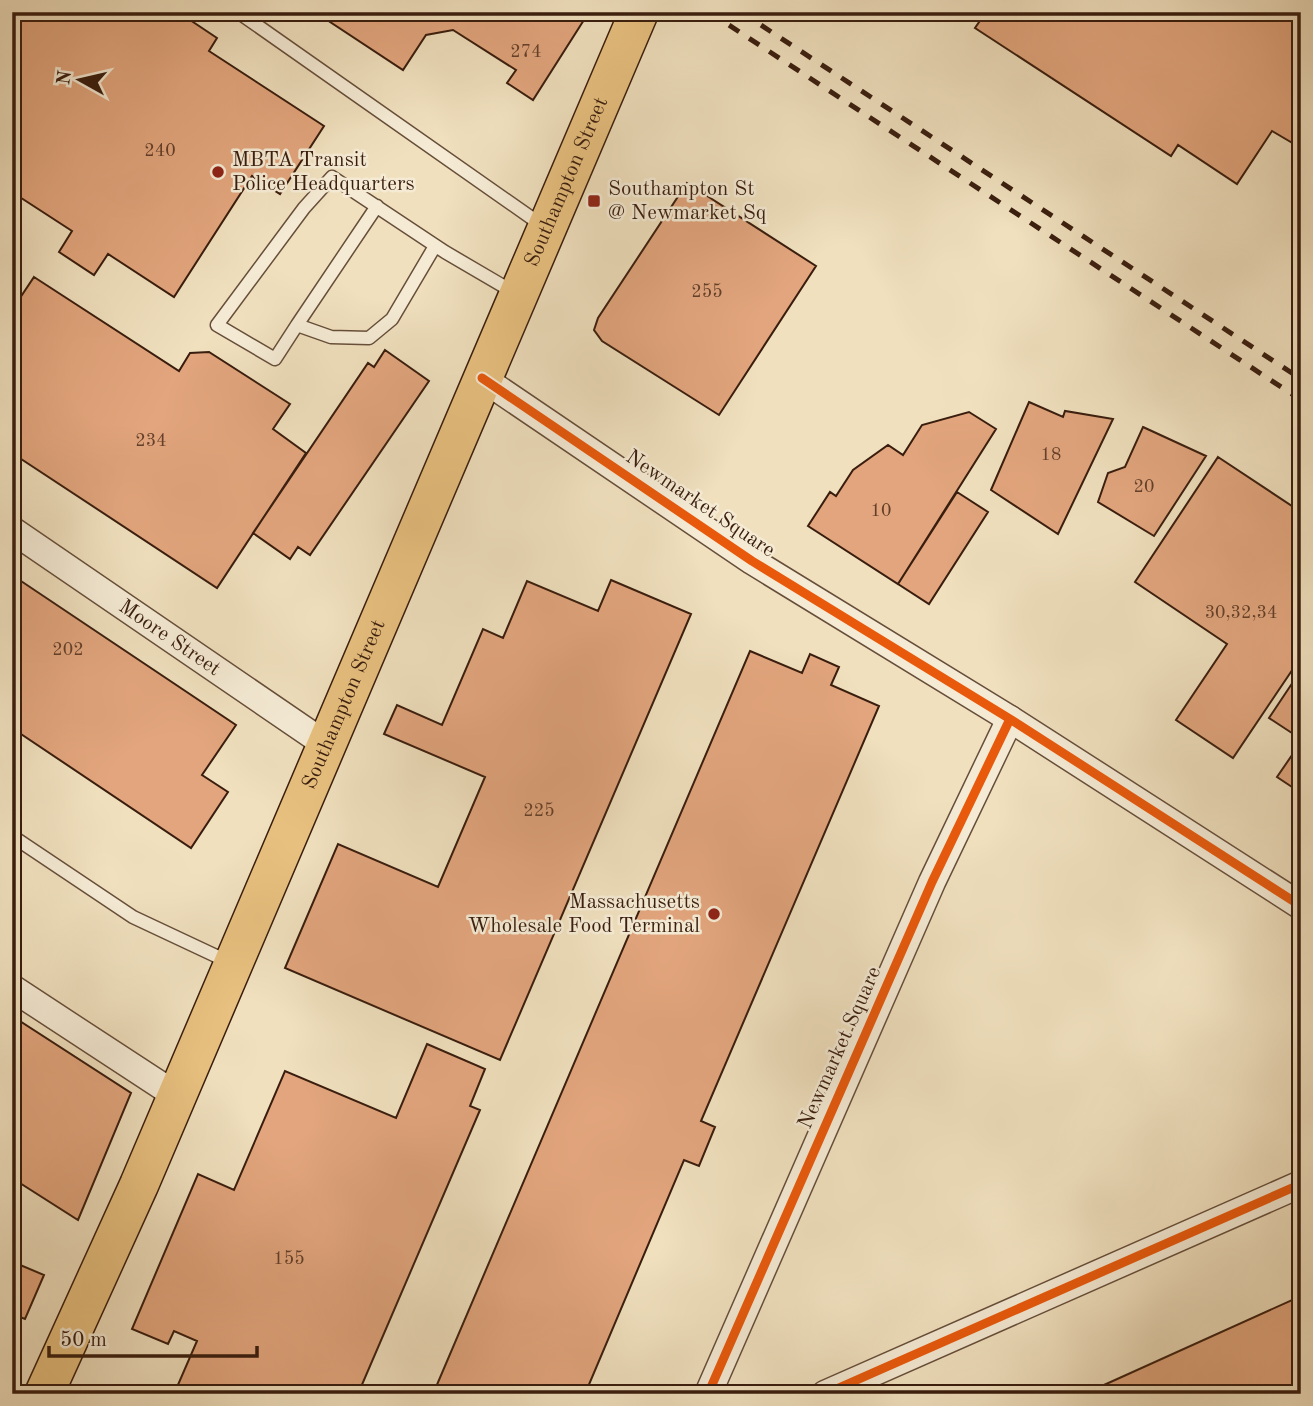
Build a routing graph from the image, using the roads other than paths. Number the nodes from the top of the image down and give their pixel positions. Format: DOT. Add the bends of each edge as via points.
graph roads {
  1 [pos="238,12"];
  2 [pos="632,15"];
  3 [pos="377,206"];
  4 [pos="547,228"];
  5 [pos="435,246"];
  6 [pos="518,295"];
  7 [pos="297,325"];
  8 [pos="482,378"];
  9 [pos="12,530"];
  10 [pos="1010,719"];
  11 [pos="328,746"];
  12 [pos="12,836"];
  13 [pos="1301,906"];
  14 [pos="234,965"];
  15 [pos="12,988"];
  16 [pos="177,1096"];
  17 [pos="1301,1184"];
  18 [pos="44,1394"];
  19 [pos="708,1394"];
  20 [pos="825,1394"];
  1 -- 4 [label="lane"];
  2 -- 4 [label="main road, Southampton Street"];
  3 -- 5 [label="lane"];
  3 -- 7 [label="lane"];
  3 -- 7 [label="lane" via="332,177 217,325 275,359"];
  4 -- 6 [label="main road, Southampton Street"];
  5 -- 6 [label="lane"];
  5 -- 7 [label="lane" via="392,319 369,338 331,337"];
  6 -- 8 [label="main road, Southampton Street"];
  8 -- 10 [label="street, Newmarket Square" via="752,561"];
  8 -- 11 [label="main road, Southampton Street"];
  9 -- 11 [label="street, Moore Street"];
  10 -- 13 [label="street, Newmarket Square"];
  10 -- 19 [label="street, Newmarket Square" via="932,882"];
  11 -- 14 [label="main road, Southampton Street"];
  12 -- 14 [label="lane" via="133,917"];
  14 -- 16 [label="main road, Southampton Street"];
  15 -- 16 [label="street"];
  16 -- 18 [label="main road, Southampton Street"];
  17 -- 20 [label="street"];
}
